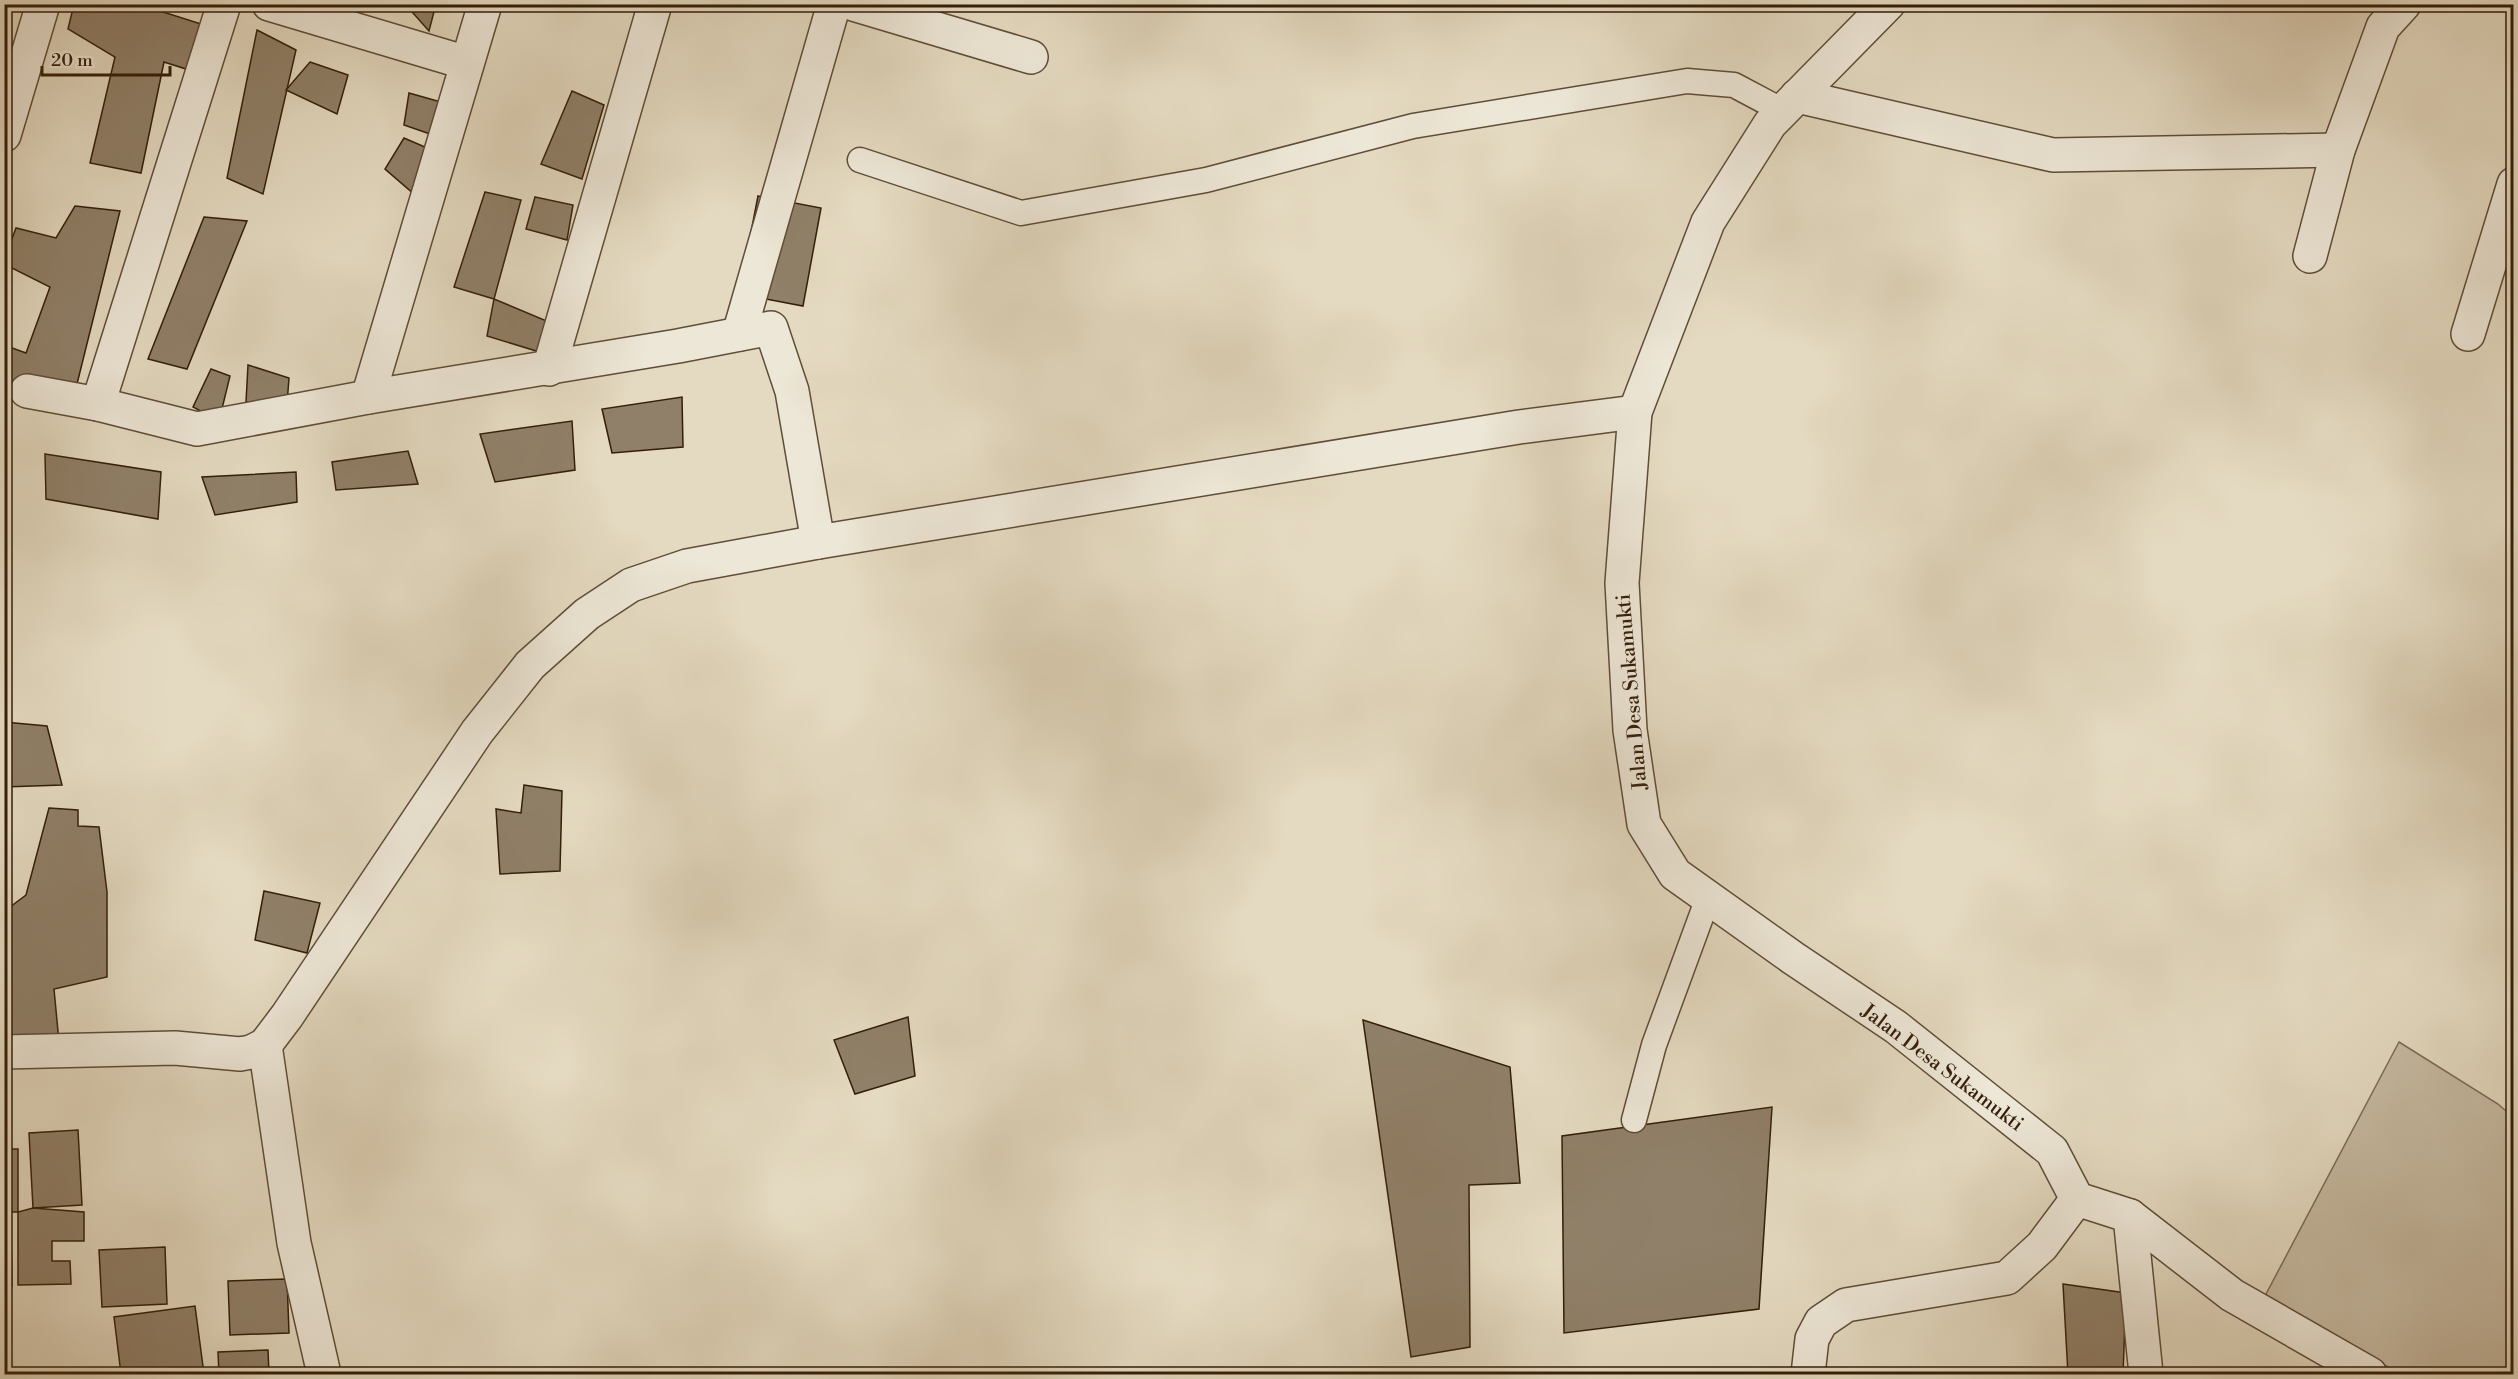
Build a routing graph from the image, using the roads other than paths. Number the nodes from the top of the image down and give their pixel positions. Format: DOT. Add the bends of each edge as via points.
graph roads {
  1 [pos="224,4"];
  2 [pos="269,4"];
  3 [pos="485,4"];
  4 [pos="655,4"];
  5 [pos="834,4"];
  6 [pos="853,4"];
  7 [pos="1888,4"];
  8 [pos="2404,4"];
  9 [pos="32,7"];
  10 [pos="1031,57"];
  11 [pos="467,63"];
  12 [pos="1790,104"];
  13 [pos="4,135"];
  14 [pos="2338,150"];
  15 [pos="860,160"];
  16 [pos="2514,184"];
  17 [pos="2310,256"];
  18 [pos="739,334"];
  19 [pos="2468,334"];
  20 [pos="549,369"];
  21 [pos="27,391"];
  22 [pos="368,398"];
  23 [pos="98,404"];
  24 [pos="1635,412"];
  25 [pos="818,542"];
  26 [pos="1708,898"];
  27 [pos="265,1045"];
  28 [pos="4,1052"];
  29 [pos="1634,1120"];
  30 [pos="2077,1198"];
  31 [pos="2130,1216"];
  32 [pos="324,1374"];
  33 [pos="1808,1374"];
  34 [pos="2146,1374"];
  35 [pos="2370,1374"];
  1 -- 23 [label="street"];
  2 -- 11 [label="street"];
  3 -- 11 [label="street"];
  4 -- 20 [label="street"];
  5 -- 18 [label="street"];
  6 -- 10 [label="street"];
  7 -- 12 [label="street, Jalan Desa Sukamukti"];
  8 -- 14 [label="street" via="2383,27"];
  9 -- 13 [label="street"];
  11 -- 22 [label="street"];
  12 -- 14 [label="street" via="2053,155"];
  12 -- 15 [label="lane" via="1734,85 1687,81 1413,126 1206,180 1021,213"];
  12 -- 24 [label="street, Jalan Desa Sukamukti" via="1770,124 1708,222"];
  14 -- 17 [label="street"];
  16 -- 19 [label="street"];
  18 -- 20 [label="street"];
  18 -- 25 [label="street" via="771,328 792,391"];
  20 -- 22 [label="street"];
  21 -- 23 [label="street"];
  22 -- 23 [label="street" via="197,429"];
  24 -- 25 [label="street" via="1519,427"];
  24 -- 26 [label="street, Jalan Desa Sukamukti" via="1622,584 1630,730 1644,824 1675,874"];
  25 -- 27 [label="street" via="687,566 631,585 587,614 530,665 477,732"];
  26 -- 29 [label="lane" via="1654,1045"];
  26 -- 30 [label="street, Jalan Desa Sukamukti" via="1896,1027 2052,1151"];
  27 -- 28 [label="street" via="240,1054 175,1048"];
  27 -- 32 [label="street" via="294,1243"];
  30 -- 31 [label="street"];
  30 -- 33 [label="street" via="2042,1246 2007,1278 1846,1305 1821,1322 1812,1339"];
  31 -- 34 [label="street"];
  31 -- 35 [label="street" via="2232,1295"];
}
